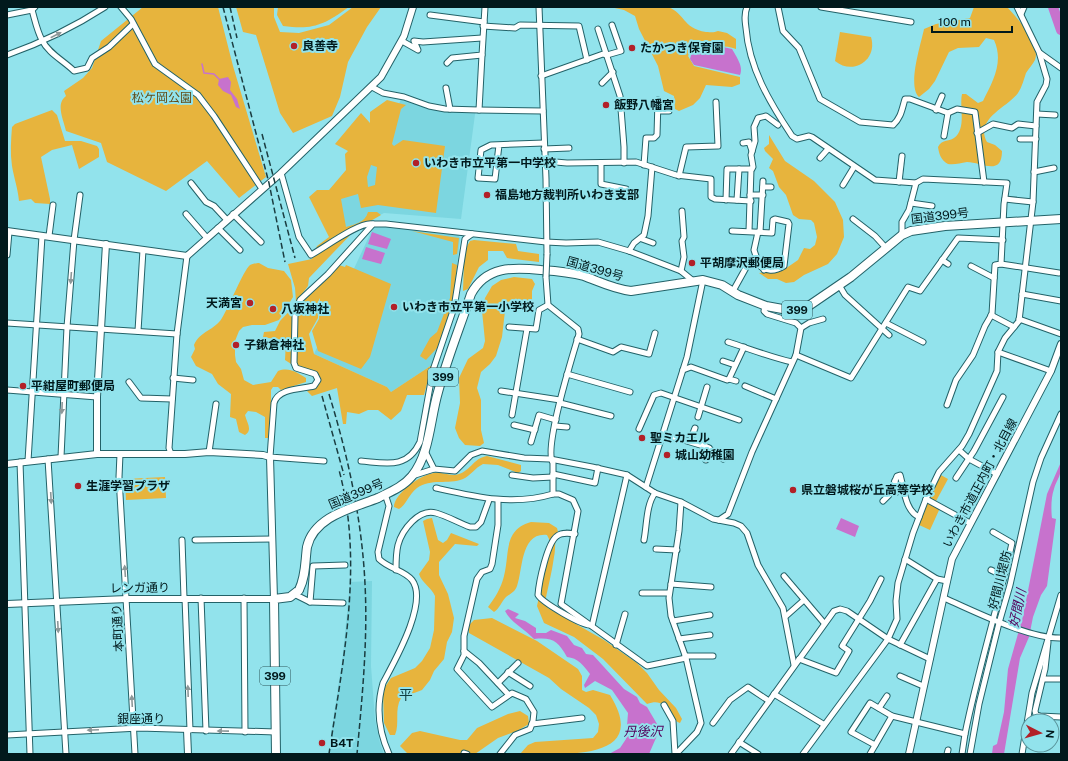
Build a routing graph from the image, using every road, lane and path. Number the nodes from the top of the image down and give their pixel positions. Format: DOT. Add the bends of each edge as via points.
graph roads {
  1 [pos="104,7"];
  2 [pos="121,7"];
  3 [pos="413,7"];
  4 [pos="484,7"];
  5 [pos="539,7"];
  6 [pos="747,7"];
  7 [pos="778,7"];
  8 [pos="823,7"];
  9 [pos="1016,7"];
  10 [pos="1024,7"];
  11 [pos="33,8"];
  12 [pos="1021,14"];
  13 [pos="7,15"];
  14 [pos="430,15"];
  15 [pos="911,22"];
  16 [pos="133,24"];
  17 [pos="483,24"];
  18 [pos="612,25"];
  19 [pos="539,26"];
  20 [pos="598,29"];
  21 [pos="482,38"];
  22 [pos="402,41"];
  23 [pos="42,42"];
  24 [pos="1039,52"];
  25 [pos="7,55"];
  26 [pos="482,55"];
  27 [pos="607,56"];
  28 [pos="587,60"];
  29 [pos="447,63"];
  30 [pos="1061,68"];
  31 [pos="613,72"];
  32 [pos="541,76"];
  33 [pos="602,83"];
  34 [pos="372,87"];
  35 [pos="446,88"];
  36 [pos="942,96"];
  37 [pos="658,100"];
  38 [pos="716,102"];
  39 [pos="450,109"];
  40 [pos="479,110"];
  41 [pos="936,110"];
  42 [pos="543,111"];
  43 [pos="658,111"];
  44 [pos="669,111"];
  45 [pos="948,113"];
  46 [pos="1037,114"];
  47 [pos="1055,115"];
  48 [pos="778,125"];
  49 [pos="1036,126"];
  50 [pos="977,133"];
  51 [pos="944,136"];
  52 [pos="1020,139"];
  53 [pos="1036,139"];
  54 [pos="743,143"];
  55 [pos="499,145"];
  56 [pos="544,146"];
  57 [pos="569,148"];
  58 [pos="828,149"];
  59 [pos="752,151"];
  60 [pos="902,156"];
  61 [pos="820,158"];
  62 [pos="544,161"];
  63 [pos="624,162"];
  64 [pos="601,163"];
  65 [pos="644,165"];
  66 [pos="652,167"];
  67 [pos="854,167"];
  68 [pos="1054,168"];
  69 [pos="739,169"];
  70 [pos="751,169"];
  71 [pos="1034,172"];
  72 [pos="281,173"];
  73 [pos="679,176"];
  74 [pos="899,182"];
  75 [pos="984,182"];
  76 [pos="191,183"];
  77 [pos="916,184"];
  78 [pos="843,185"];
  79 [pos="770,187"];
  80 [pos="262,189"];
  81 [pos="626,189"];
  82 [pos="80,195"];
  83 [pos="763,195"];
  84 [pos="750,198"];
  85 [pos="1005,199"];
  86 [pos="726,200"];
  87 [pos="737,200"];
  88 [pos="911,202"];
  89 [pos="1033,202"];
  90 [pos="53,205"];
  91 [pos="932,206"];
  92 [pos="682,211"];
  93 [pos="186,214"];
  94 [pos="233,214"];
  95 [pos="853,219"];
  96 [pos="1061,219"];
  97 [pos="227,220"];
  98 [pos="1030,221"];
  99 [pos="1003,222"];
  100 [pos="373,224"];
  101 [pos="218,228"];
  102 [pos="732,231"];
  103 [pos="749,231"];
  104 [pos="8,232"];
  105 [pos="759,232"];
  106 [pos="475,234"];
  107 [pos="902,234"];
  108 [pos="46,236"];
  109 [pos="207,238"];
  110 [pos="642,239"];
  111 [pos="74,240"];
  112 [pos="1003,240"];
  113 [pos="260,242"];
  114 [pos="546,242"];
  115 [pos="653,243"];
  116 [pos="106,244"];
  117 [pos="886,248"];
  118 [pos="143,250"];
  119 [pos="240,250"];
  120 [pos="629,251"];
  121 [pos="7,255"];
  122 [pos="187,256"];
  123 [pos="942,260"];
  124 [pos="948,264"];
  125 [pos="1000,264"];
  126 [pos="971,266"];
  127 [pos="1025,267"];
  128 [pos="764,270"];
  129 [pos="681,271"];
  130 [pos="1059,273"];
  131 [pos="994,278"];
  132 [pos="692,280"];
  133 [pos="703,280"];
  134 [pos="839,285"];
  135 [pos="733,292"];
  136 [pos="1022,294"];
  137 [pos="1061,300"];
  138 [pos="548,305"];
  139 [pos="765,306"];
  140 [pos="991,315"];
  141 [pos="822,319"];
  142 [pos="1019,319"];
  143 [pos="7,323"];
  144 [pos="36,325"];
  145 [pos="885,325"];
  146 [pos="68,327"];
  147 [pos="509,327"];
  148 [pos="1014,327"];
  149 [pos="801,328"];
  150 [pos="527,329"];
  151 [pos="101,330"];
  152 [pos="138,331"];
  153 [pos="655,333"];
  154 [pos="178,334"];
  155 [pos="1061,334"];
  156 [pos="889,335"];
  157 [pos="577,339"];
  158 [pos="728,342"];
  159 [pos="923,342"];
  160 [pos="1061,344"];
  161 [pos="744,347"];
  162 [pos="998,352"];
  163 [pos="796,355"];
  164 [pos="723,361"];
  165 [pos="792,362"];
  166 [pos="735,365"];
  167 [pos="683,370"];
  168 [pos="1051,371"];
  169 [pos="567,374"];
  170 [pos="174,378"];
  171 [pos="729,379"];
  172 [pos="193,380"];
  173 [pos="736,381"];
  174 [pos="129,382"];
  175 [pos="745,386"];
  176 [pos="707,387"];
  177 [pos="7,390"];
  178 [pos="501,391"];
  179 [pos="32,392"];
  180 [pos="630,392"];
  181 [pos="515,393"];
  182 [pos="63,395"];
  183 [pos="98,397"];
  184 [pos="674,397"];
  185 [pos="1003,397"];
  186 [pos="172,399"];
  187 [pos="776,399"];
  188 [pos="560,402"];
  189 [pos="216,404"];
  190 [pos="947,405"];
  191 [pos="701,406"];
  192 [pos="512,414"];
  193 [pos="1061,414"];
  194 [pos="610,416"];
  195 [pos="698,417"];
  196 [pos="556,420"];
  197 [pos="739,420"];
  198 [pos="514,425"];
  199 [pos="555,426"];
  200 [pos="567,427"];
  201 [pos="694,428"];
  202 [pos="639,429"];
  203 [pos="535,430"];
  204 [pos="662,434"];
  205 [pos="690,441"];
  206 [pos="532,442"];
  207 [pos="709,448"];
  208 [pos="425,450"];
  209 [pos="959,450"];
  210 [pos="416,451"];
  211 [pos="209,452"];
  212 [pos="97,454"];
  213 [pos="120,454"];
  214 [pos="171,454"];
  215 [pos="61,457"];
  216 [pos="270,457"];
  217 [pos="48,459"];
  218 [pos="420,459"];
  219 [pos="550,459"];
  220 [pos="722,459"];
  221 [pos="969,459"];
  222 [pos="706,460"];
  223 [pos="28,461"];
  224 [pos="324,461"];
  225 [pos="361,461"];
  226 [pos="20,462"];
  227 [pos="7,464"];
  228 [pos="598,468"];
  229 [pos="434,469"];
  230 [pos="997,474"];
  231 [pos="512,475"];
  232 [pos="627,475"];
  233 [pos="553,476"];
  234 [pos="411,477"];
  235 [pos="956,478"];
  236 [pos="895,480"];
  237 [pos="646,487"];
  238 [pos="436,488"];
  239 [pos="897,492"];
  240 [pos="655,493"];
  241 [pos="553,494"];
  242 [pos="382,496"];
  243 [pos="926,499"];
  244 [pos="489,500"];
  245 [pos="498,500"];
  246 [pos="883,501"];
  247 [pos="681,502"];
  248 [pos="919,517"];
  249 [pos="719,520"];
  250 [pos="970,523"];
  251 [pos="993,532"];
  252 [pos="575,534"];
  253 [pos="272,539"];
  254 [pos="182,540"];
  255 [pos="196,540"];
  256 [pos="644,540"];
  257 [pos="656,549"];
  258 [pos="677,550"];
  259 [pos="905,559"];
  260 [pos="345,565"];
  261 [pos="396,570"];
  262 [pos="991,570"];
  263 [pos="784,576"];
  264 [pos="1005,577"];
  265 [pos="881,578"];
  266 [pos="937,579"];
  267 [pos="948,581"];
  268 [pos="671,584"];
  269 [pos="711,587"];
  270 [pos="297,592"];
  271 [pos="642,593"];
  272 [pos="669,593"];
  273 [pos="1061,597"];
  274 [pos="184,598"];
  275 [pos="201,598"];
  276 [pos="244,598"];
  277 [pos="944,598"];
  278 [pos="127,599"];
  279 [pos="274,599"];
  280 [pos="804,600"];
  281 [pos="57,602"];
  282 [pos="310,602"];
  283 [pos="26,603"];
  284 [pos="343,603"];
  285 [pos="7,604"];
  286 [pos="625,614"];
  287 [pos="710,615"];
  288 [pos="786,616"];
  289 [pos="858,618"];
  290 [pos="673,621"];
  291 [pos="998,622"];
  292 [pos="824,623"];
  293 [pos="591,625"];
  294 [pos="710,636"];
  295 [pos="1048,637"];
  296 [pos="1061,638"];
  297 [pos="679,639"];
  298 [pos="888,639"];
  299 [pos="616,645"];
  300 [pos="900,645"];
  301 [pos="464,651"];
  302 [pos="713,656"];
  303 [pos="686,657"];
  304 [pos="799,659"];
  305 [pos="930,659"];
  306 [pos="518,663"];
  307 [pos="794,666"];
  308 [pos="508,672"];
  309 [pos="900,676"];
  310 [pos="1043,679"];
  311 [pos="1061,679"];
  312 [pos="498,683"];
  313 [pos="530,686"];
  314 [pos="923,686"];
  315 [pos="774,694"];
  316 [pos="509,695"];
  317 [pos="887,696"];
  318 [pos="769,701"];
  319 [pos="664,705"];
  320 [pos="879,708"];
  321 [pos="892,716"];
  322 [pos="1061,717"];
  323 [pos="582,718"];
  324 [pos="916,721"];
  325 [pos="713,723"];
  326 [pos="532,724"];
  327 [pos="823,724"];
  328 [pos="133,729"];
  329 [pos="188,730"];
  330 [pos="206,731"];
  331 [pos="64,732"];
  332 [pos="245,732"];
  333 [pos="276,732"];
  334 [pos="29,734"];
  335 [pos="965,734"];
  336 [pos="7,735"];
  337 [pos="739,742"];
  338 [pos="876,746"];
  339 [pos="30,754"];
  340 [pos="66,754"];
  341 [pos="135,754"];
  342 [pos="188,754"];
  343 [pos="276,754"];
  344 [pos="389,754"];
  345 [pos="500,754"];
  346 [pos="675,754"];
  347 [pos="731,754"];
  348 [pos="758,754"];
  349 [pos="803,754"];
  350 [pos="870,754"];
  351 [pos="909,754"];
  352 [pos="962,754"];
  353 [pos="970,754"];
  354 [pos="1022,754"];
  23 -- 1 [label="street, one-way"];
  2 -- 16 [label="street"];
  3 -- 22 [label="street"];
  4 -- 17 [label="street"];
  5 -- 19 [label="street"];
  6 -- 58 [label="street" via="746,33 752,63 785,126 792,136 809,136"];
  7 -- 41 [label="street" via="783,31 799,48 820,100 860,122 888,126 898,122 905,99"];
  8 -- 15 [label="street"];
  9 -- 12 [label="street"];
  10 -- 12 [label="street"];
  11 -- 13 [label="street"];
  11 -- 23 [label="street"];
  12 -- 24 [label="street"];
  14 -- 17 [label="street"];
  16 -- 23 [label="street" via="110,47 92,58 87,68 74,71"];
  16 -- 80 [label="street" via="155,64 198,95"];
  17 -- 19 [label="street" via="515,28 520,25"];
  17 -- 21 [label="street"];
  18 -- 27 [label="street" via="621,51"];
  19 -- 28 [label="street" via="579,26"];
  19 -- 32 [label="street"];
  20 -- 27 [label="street"];
  21 -- 22 [label="street" via="414,41 418,50"];
  21 -- 26 [label="street"];
  22 -- 34 [label="street"];
  23 -- 25 [label="street"];
  24 -- 30 [label="street"];
  24 -- 46 [label="street" via="1047,79 1037,102"];
  26 -- 29 [label="street" via="452,58"];
  26 -- 40 [label="street"];
  27 -- 28 [label="street" via="603,54"];
  27 -- 31 [label="street"];
  28 -- 32 [label="street"];
  31 -- 33 [label="street"];
  31 -- 63 [label="street" via="620,96"];
  32 -- 42 [label="street"];
  34 -- 39 [label="street" via="423,105"];
  34 -- 72 [label="street"];
  35 -- 39 [label="street"];
  36 -- 41 [label="street"];
  37 -- 43 [label="street"];
  38 -- 73 [label="street" via="718,146 686,146"];
  39 -- 40 [label="street"];
  40 -- 42 [label="street"];
  41 -- 45 [label="street"];
  42 -- 56 [label="street"];
  43 -- 44 [label="street"];
  43 -- 65 [label="street" via="656,135 654,138 646,138"];
  45 -- 50 [label="street" via="957,109 975,112"];
  45 -- 51 [label="street"];
  46 -- 47 [label="street"];
  46 -- 49 [label="street"];
  48 -- 59 [label="street" via="770,117 759,117 755,124"];
  49 -- 50 [label="street" via="1018,124 1012,128 992,124"];
  49 -- 53 [label="street"];
  50 -- 75 [label="street"];
  52 -- 53 [label="street"];
  53 -- 71 [label="street"];
  54 -- 59 [label="street" via="749,142"];
  55 -- 55 [label="street" via="491,145 481,150 478,178 495,179"];
  55 -- 56 [label="street"];
  56 -- 57 [label="street"];
  56 -- 62 [label="street"];
  58 -- 61 [label="street"];
  58 -- 67 [label="street"];
  59 -- 70 [label="street"];
  60 -- 74 [label="street"];
  62 -- 64 [label="street"];
  62 -- 114 [label="street"];
  63 -- 64 [label="street"];
  63 -- 65 [label="street"];
  64 -- 81 [label="street" via="601,184"];
  65 -- 66 [label="street"];
  66 -- 73 [label="street"];
  66 -- 110 [label="street" via="648,216"];
  67 -- 74 [label="street" via="875,180"];
  67 -- 78 [label="street"];
  68 -- 71 [label="street"];
  69 -- 70 [label="street"];
  69 -- 86 [label="street" via="727,169"];
  69 -- 87 [label="street"];
  70 -- 84 [label="street"];
  71 -- 89 [label="street"];
  72 -- 80 [label="street"];
  72 -- 100 [label="street" via="299,237 311,255 357,228"];
  73 -- 86 [label="street" via="711,179 712,198"];
  74 -- 77 [label="street"];
  75 -- 77 [label="street" via="929,178"];
  75 -- 85 [label="street" via="1007,183"];
  76 -- 97 [label="street" via="206,202 214,206"];
  77 -- 88 [label="street"];
  79 -- 83 [label="street" via="763,184"];
  80 -- 94 [label="street"];
  82 -- 111 [label="street"];
  83 -- 84 [label="street"];
  83 -- 105 [label="street"];
  84 -- 87 [label="street"];
  84 -- 103 [label="street"];
  85 -- 89 [label="street"];
  85 -- 99 [label="street"];
  86 -- 87 [label="street"];
  88 -- 91 [label="street"];
  88 -- 107 [label="street" via="902,222"];
  89 -- 98 [label="street"];
  90 -- 108 [label="street"];
  92 -- 129 [label="street" via="684,257"];
  93 -- 109 [label="street"];
  94 -- 97 [label="street"];
  94 -- 113 [label="street"];
  95 -- 117 [label="street"];
  96 -- 98 [label="highway, 国道399号 / 399"];
  97 -- 101 [label="street"];
  98 -- 99 [label="highway, 国道399号 / 399"];
  98 -- 127 [label="street"];
  99 -- 107 [label="highway, 国道399号 / 399" via="945,226"];
  99 -- 112 [label="street"];
  100 -- 106 [label="street"];
  100 -- 216 [label="street" via="328,274 300,300 295,316 294,363 296,368 315,374 318,380 314,386 278,396 274,404"];
  101 -- 109 [label="street"];
  101 -- 119 [label="street"];
  102 -- 103 [label="street"];
  103 -- 105 [label="street"];
  104 -- 108 [label="street"];
  104 -- 121 [label="street"];
  105 -- 128 [label="street" via="754,250"];
  105 -- 128 [label="street" via="772,233 774,219 789,223 784,266"];
  106 -- 114 [label="street"];
  106 -- 210 [label="street" via="468,235 465,239 454,308 433,370 420,442"];
  107 -- 117 [label="highway, 国道399号 / 399"];
  108 -- 111 [label="street"];
  108 -- 144 [label="street"];
  109 -- 122 [label="street"];
  110 -- 115 [label="street"];
  110 -- 120 [label="street" via="634,243"];
  111 -- 116 [label="street"];
  111 -- 146 [label="street, one-way"];
  112 -- 123 [label="street" via="958,238"];
  112 -- 125 [label="street"];
  114 -- 120 [label="street" via="598,242"];
  114 -- 138 [label="street, bridge"];
  116 -- 118 [label="street"];
  116 -- 151 [label="street"];
  117 -- 134 [label="highway, 国道399号 / 399"];
  118 -- 122 [label="street"];
  118 -- 152 [label="street"];
  120 -- 129 [label="street"];
  122 -- 154 [label="street"];
  123 -- 124 [label="street"];
  123 -- 145 [label="street" via="920,291 908,287"];
  125 -- 127 [label="street"];
  125 -- 131 [label="street" via="995,265"];
  126 -- 131 [label="street"];
  127 -- 130 [label="street"];
  127 -- 136 [label="street"];
  128 -- 135 [label="street" via="756,263 748,264"];
  129 -- 132 [label="street"];
  131 -- 140 [label="street"];
  132 -- 133 [label="highway, 国道399号 / 399"];
  132 -- 208 [label="highway, 国道399号 / 399" via="631,291 568,272 513,267 489,274 471,294 438,393"];
  133 -- 135 [label="highway, 国道399号 / 399" via="722,285"];
  133 -- 167 [label="street"];
  134 -- 139 [label="highway, 国道399号 / 399" via="799,310"];
  134 -- 145 [label="street" via="858,307"];
  135 -- 139 [label="highway, 国道399号 / 399"];
  136 -- 137 [label="street"];
  136 -- 142 [label="street"];
  138 -- 150 [label="street" via="540,310 536,330"];
  138 -- 157 [label="street" via="578,329"];
  139 -- 149 [label="street" via="764,311 767,314 796,323"];
  140 -- 148 [label="street"];
  140 -- 190 [label="street" via="974,355 956,380"];
  141 -- 149 [label="street"];
  142 -- 148 [label="street"];
  142 -- 155 [label="street"];
  143 -- 144 [label="street"];
  144 -- 146 [label="street"];
  144 -- 179 [label="street"];
  145 -- 156 [label="street"];
  145 -- 159 [label="street"];
  145 -- 163 [label="street" via="851,378"];
  146 -- 151 [label="street"];
  146 -- 182 [label="street"];
  147 -- 150 [label="street"];
  148 -- 162 [label="street"];
  149 -- 163 [label="street"];
  150 -- 181 [label="street"];
  151 -- 152 [label="street"];
  151 -- 183 [label="street"];
  152 -- 154 [label="street"];
  153 -- 157 [label="street" via="649,354 621,347 613,352"];
  154 -- 170 [label="street"];
  157 -- 169 [label="street"];
  158 -- 161 [label="street"];
  160 -- 168 [label="street, いわき市道正内町・北目線"];
  161 -- 165 [label="street" via="772,358"];
  161 -- 166 [label="street"];
  162 -- 168 [label="street"];
  162 -- 209 [label="street" via="998,367 994,378"];
  163 -- 165 [label="street"];
  164 -- 166 [label="street"];
  165 -- 187 [label="street"];
  166 -- 171 [label="street"];
  167 -- 171 [label="street" via="691,367"];
  167 -- 184 [label="street"];
  168 -- 230 [label="street, いわき市道正内町・北目線"];
  169 -- 180 [label="street"];
  169 -- 188 [label="street"];
  170 -- 172 [label="street"];
  170 -- 186 [label="street"];
  171 -- 173 [label="street"];
  174 -- 186 [label="street" via="141,398"];
  175 -- 187 [label="street"];
  176 -- 191 [label="street"];
  177 -- 179 [label="street"];
  178 -- 181 [label="street"];
  179 -- 182 [label="street"];
  179 -- 223 [label="street"];
  181 -- 188 [label="street"];
  181 -- 192 [label="street"];
  182 -- 183 [label="street"];
  182 -- 215 [label="street, one-way"];
  183 -- 212 [label="street"];
  184 -- 191 [label="street"];
  184 -- 202 [label="street" via="661,393 654,395"];
  184 -- 204 [label="street"];
  185 -- 221 [label="street"];
  186 -- 214 [label="street" via="169,448"];
  187 -- 249 [label="street" via="728,514"];
  188 -- 194 [label="street"];
  188 -- 196 [label="street"];
  189 -- 211 [label="street"];
  191 -- 195 [label="street"];
  191 -- 197 [label="street"];
  193 -- 291 [label="street, 好間川堤防" via="1033,482 1010,585"];
  196 -- 199 [label="street"];
  196 -- 203 [label="street" via="539,415"];
  198 -- 203 [label="street"];
  199 -- 200 [label="street"];
  199 -- 219 [label="street"];
  201 -- 205 [label="street"];
  203 -- 206 [label="street"];
  204 -- 205 [label="street"];
  204 -- 237 [label="street"];
  205 -- 207 [label="street"];
  207 -- 220 [label="street"];
  207 -- 222 [label="street"];
  208 -- 218 [label="highway, 国道399号 / 399"];
  208 -- 229 [label="street"];
  209 -- 221 [label="street"];
  209 -- 243 [label="street" via="939,472"];
  210 -- 218 [label="street"];
  210 -- 225 [label="street" via="409,458 397,463"];
  211 -- 214 [label="street"];
  211 -- 216 [label="street"];
  212 -- 213 [label="street"];
  212 -- 215 [label="street"];
  213 -- 214 [label="street"];
  278 -- 213 [label="street, 本町通り, one-way" via="119,477"];
  215 -- 217 [label="street"];
  216 -- 224 [label="street"];
  216 -- 253 [label="street"];
  217 -- 223 [label="street"];
  217 -- 281 [label="street, one-way"];
  218 -- 234 [label="highway, 国道399号 / 399"];
  219 -- 228 [label="street"];
  219 -- 229 [label="street" via="524,458 482,451 471,455 455,471"];
  219 -- 233 [label="street" via="553,463"];
  221 -- 230 [label="street"];
  221 -- 235 [label="street"];
  223 -- 226 [label="street"];
  226 -- 227 [label="street"];
  226 -- 283 [label="street"];
  228 -- 232 [label="street"];
  228 -- 233 [label="street" via="595,483"];
  229 -- 234 [label="street"];
  230 -- 250 [label="street, いわき市道正内町・北目線"];
  231 -- 233 [label="street" via="533,478"];
  232 -- 237 [label="street"];
  232 -- 293 [label="street"];
  233 -- 241 [label="street"];
  234 -- 242 [label="highway, 国道399号 / 399"];
  236 -- 239 [label="street"];
  236 -- 246 [label="street" via="889,495"];
  236 -- 248 [label="street" via="900,476 902,489 912,511"];
  237 -- 240 [label="street"];
  238 -- 244 [label="street"];
  240 -- 247 [label="street"];
  240 -- 256 [label="street" via="649,506"];
  241 -- 245 [label="street" via="536,499"];
  241 -- 252 [label="street" via="573,500 577,507"];
  242 -- 261 [label="street" via="389,506 378,552 379,559"];
  242 -- 270 [label="highway, 国道399号 / 399, bridge" via="331,517 317,527 309,541 303,580"];
  243 -- 248 [label="street"];
  243 -- 250 [label="street"];
  244 -- 245 [label="street"];
  244 -- 261 [label="street" via="481,522 476,527 470,527 435,512 415,518 398,543"];
  245 -- 301 [label="street" via="498,525 492,564 490,569 482,572 477,579 464,636"];
  247 -- 249 [label="street"];
  247 -- 258 [label="street"];
  248 -- 259 [label="street"];
  249 -- 288 [label="street" via="734,523 745,529 758,565"];
  250 -- 267 [label="street, いわき市道正内町・北目線" via="954,555"];
  251 -- 264 [label="street" via="1012,543"];
  252 -- 293 [label="street" via="561,604"];
  252 -- 293 [label="street" via="562,533 552,541 538,595 549,606 578,622"];
  253 -- 255 [label="street"];
  253 -- 279 [label="street"];
  254 -- 274 [label="street"];
  257 -- 258 [label="street"];
  258 -- 268 [label="street"];
  259 -- 266 [label="street"];
  259 -- 298 [label="street" via="896,594 898,619"];
  260 -- 282 [label="street" via="314,566"];
  261 -- 344 [label="street" via="413,581 416,603 411,625 383,683 380,695 379,715"];
  262 -- 264 [label="street"];
  263 -- 280 [label="street"];
  264 -- 291 [label="street"];
  265 -- 289 [label="street"];
  266 -- 267 [label="street"];
  266 -- 300 [label="street"];
  267 -- 277 [label="street, いわき市道正内町・北目線"];
  268 -- 269 [label="street"];
  268 -- 272 [label="street"];
  270 -- 279 [label="highway" via="286,598"];
  270 -- 282 [label="street"];
  271 -- 272 [label="street"];
  272 -- 290 [label="street"];
  273 -- 295 [label="street"];
  274 -- 275 [label="street, レンガ通り"];
  274 -- 278 [label="street, レンガ通り"];
  329 -- 274 [label="street, one-way"];
  275 -- 276 [label="street, レンガ通り"];
  275 -- 330 [label="street"];
  276 -- 279 [label="street, レンガ通り"];
  276 -- 332 [label="street"];
  277 -- 291 [label="street"];
  277 -- 305 [label="street, いわき市道正内町・北目線"];
  278 -- 281 [label="street, レンガ通り"];
  328 -- 278 [label="street, 本町通り, one-way"];
  279 -- 333 [label="highway, 399"];
  280 -- 288 [label="street"];
  280 -- 292 [label="street"];
  281 -- 283 [label="street, レンガ通り"];
  281 -- 331 [label="street, one-way"];
  282 -- 284 [label="street"];
  283 -- 285 [label="street, レンガ通り"];
  283 -- 334 [label="street"];
  286 -- 299 [label="street"];
  287 -- 290 [label="street"];
  288 -- 307 [label="street"];
  289 -- 292 [label="street" via="840,609 834,611"];
  289 -- 298 [label="street"];
  289 -- 304 [label="street" via="842,646 849,651 836,673"];
  290 -- 297 [label="street"];
  291 -- 295 [label="street"];
  291 -- 335 [label="street" via="972,700"];
  291 -- 353 [label="street, 好間川堤防"];
  292 -- 304 [label="street"];
  293 -- 299 [label="street"];
  294 -- 297 [label="street"];
  295 -- 296 [label="street"];
  295 -- 310 [label="street"];
  295 -- 354 [label="street" via="1028,711"];
  297 -- 303 [label="street"];
  298 -- 300 [label="street"];
  298 -- 327 [label="street"];
  299 -- 303 [label="street" via="647,666"];
  300 -- 305 [label="street"];
  301 -- 312 [label="street"];
  301 -- 316 [label="street" via="457,669 492,708"];
  302 -- 303 [label="street"];
  303 -- 346 [label="street" via="701,723 697,732"];
  304 -- 307 [label="street"];
  305 -- 314 [label="street, いわき市道正内町・北目線"];
  306 -- 308 [label="street"];
  307 -- 315 [label="street"];
  308 -- 312 [label="street"];
  308 -- 313 [label="street"];
  309 -- 314 [label="street"];
  310 -- 311 [label="street"];
  310 -- 322 [label="street" via="1036,715"];
  312 -- 316 [label="street"];
  314 -- 324 [label="street, いわき市道正内町・北目線"];
  315 -- 318 [label="street"];
  315 -- 327 [label="street"];
  316 -- 326 [label="street" via="512,693 526,699 534,712"];
  317 -- 320 [label="street"];
  318 -- 325 [label="street" via="748,687 730,700"];
  318 -- 337 [label="street"];
  319 -- 346 [label="street" via="673,720"];
  320 -- 321 [label="street"];
  320 -- 338 [label="street" via="870,703 851,732"];
  321 -- 324 [label="street"];
  321 -- 338 [label="street"];
  323 -- 326 [label="street"];
  324 -- 335 [label="street"];
  324 -- 351 [label="street, いわき市道正内町・北目線"];
  326 -- 345 [label="street" via="528,730 515,735"];
  327 -- 349 [label="street"];
  328 -- 329 [label="street, 銀座通り"];
  328 -- 331 [label="street, 銀座通り, one-way"];
  328 -- 341 [label="street, 本町通り"];
  329 -- 330 [label="street, 銀座通り"];
  329 -- 342 [label="street"];
  332 -- 330 [label="street, 銀座通り, one-way"];
  331 -- 334 [label="street, 銀座通り"];
  331 -- 340 [label="street"];
  332 -- 333 [label="street, 銀座通り"];
  333 -- 343 [label="highway, 399"];
  334 -- 336 [label="street, 銀座通り"];
  334 -- 339 [label="street"];
  335 -- 352 [label="street"];
  337 -- 347 [label="street"];
  337 -- 348 [label="street"];
  338 -- 350 [label="street"];
}
